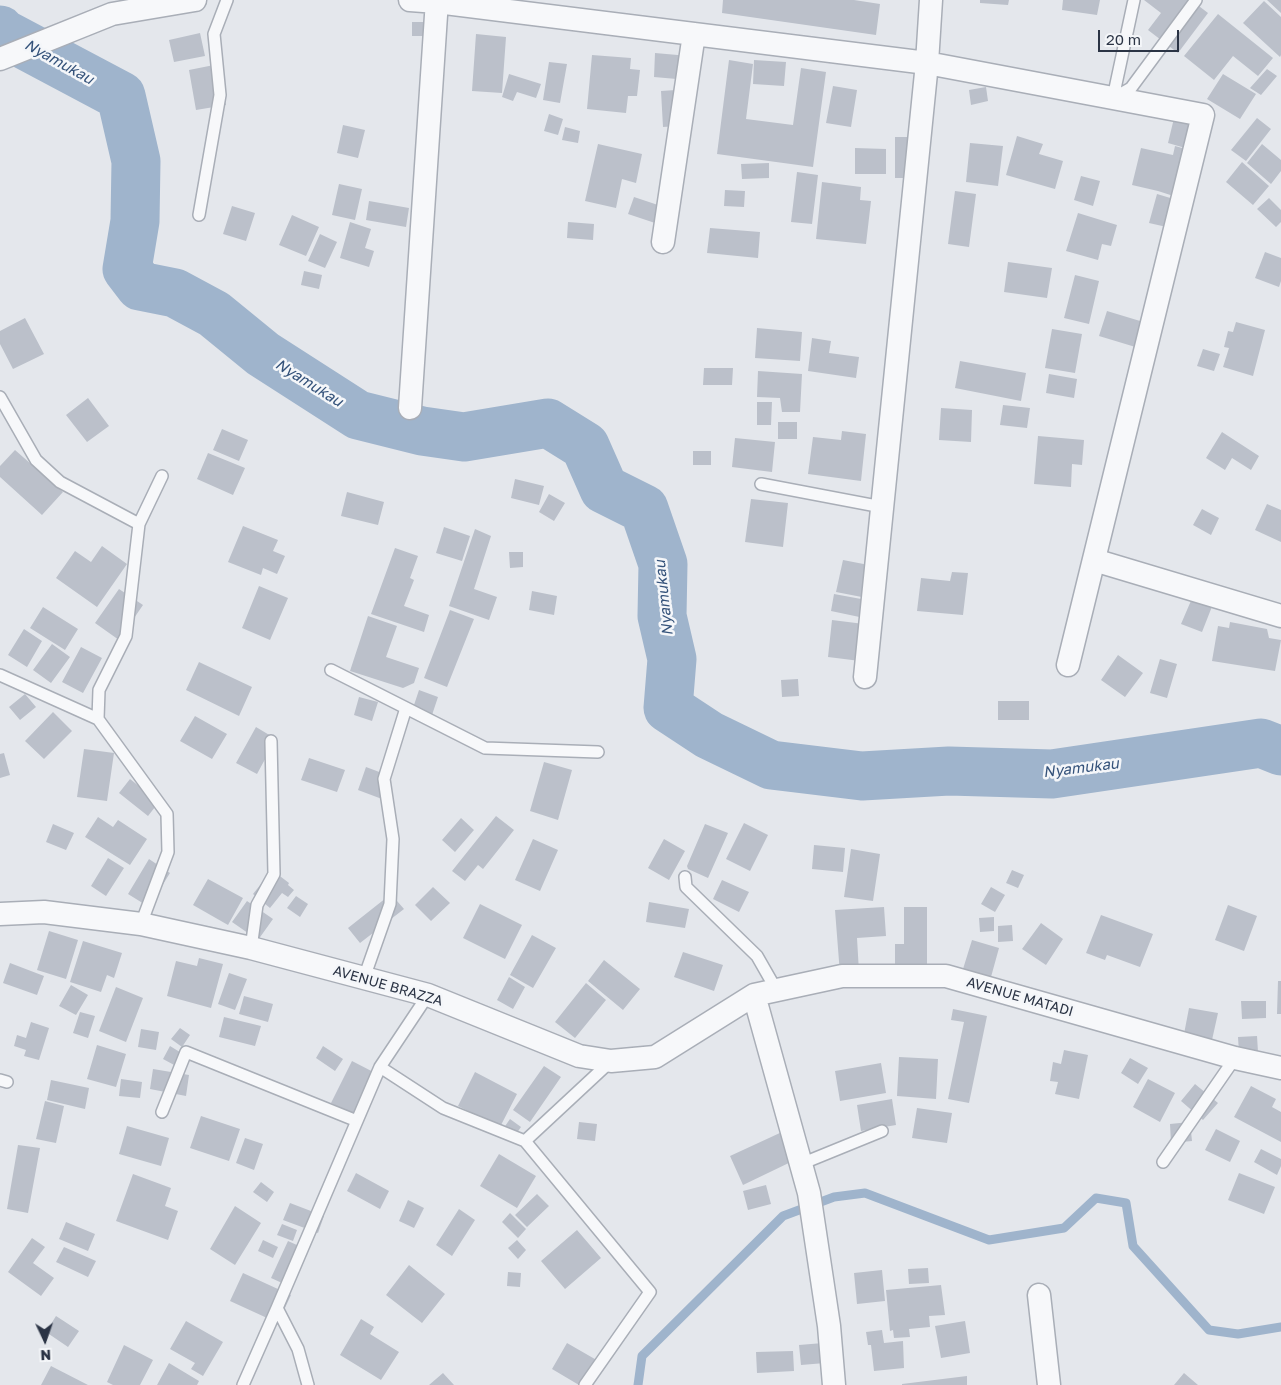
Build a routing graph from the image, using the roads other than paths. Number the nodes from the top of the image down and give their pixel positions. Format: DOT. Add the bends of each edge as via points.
graph roads {
  1 [pos="195,0"];
  2 [pos="227,0"];
  3 [pos="410,0"];
  4 [pos="931,0"];
  5 [pos="1134,0"];
  6 [pos="1196,0"];
  7 [pos="437,1"];
  8 [pos="694,34"];
  9 [pos="0,59"];
  10 [pos="927,63"];
  11 [pos="1113,98"];
  12 [pos="199,214"];
  13 [pos="663,242"];
  14 [pos="0,396"];
  15 [pos="410,408"];
  16 [pos="162,476"];
  17 [pos="761,484"];
  18 [pos="882,507"];
  19 [pos="139,524"];
  20 [pos="1094,560"];
  21 [pos="1281,616"];
  22 [pos="1068,665"];
  23 [pos="331,670"];
  24 [pos="0,675"];
  25 [pos="865,677"];
  26 [pos="406,708"];
  27 [pos="98,718"];
  28 [pos="271,741"];
  29 [pos="598,752"];
  30 [pos="685,878"];
  31 [pos="0,914"];
  32 [pos="141,924"];
  33 [pos="252,948"];
  34 [pos="364,978"];
  35 [pos="777,990"];
  36 [pos="428,995"];
  37 [pos="754,995"];
  38 [pos="1235,1058"];
  39 [pos="612,1061"];
  40 [pos="380,1067"];
  41 [pos="1281,1068"];
  42 [pos="162,1112"];
  43 [pos="357,1121"];
  44 [pos="882,1131"];
  45 [pos="525,1140"];
  46 [pos="1163,1162"];
  47 [pos="802,1164"];
  48 [pos="1039,1295"];
  49 [pos="277,1308"];
  50 [pos="242,1385"];
  51 [pos="308,1385"];
  52 [pos="585,1385"];
  53 [pos="834,1385"];
  54 [pos="1049,1385"];
  1 -- 9 [label="street" via="112,14"];
  2 -- 12 [label="lane" via="214,34 220,95"];
  3 -- 7 [label="street"];
  4 -- 10 [label="street"];
  5 -- 11 [label="lane"];
  6 -- 11 [label="lane" via="1131,88"];
  7 -- 8 [label="street"];
  7 -- 15 [label="street"];
  8 -- 10 [label="street"];
  8 -- 13 [label="street"];
  10 -- 11 [label="street"];
  10 -- 18 [label="street"];
  11 -- 20 [label="street" via="1203,115"];
  14 -- 19 [label="lane" via="36,460 60,482"];
  16 -- 19 [label="lane"];
  17 -- 18 [label="lane"];
  18 -- 25 [label="street"];
  19 -- 27 [label="lane" via="126,636 99,690"];
  20 -- 21 [label="street"];
  20 -- 22 [label="street"];
  23 -- 26 [label="lane"];
  24 -- 27 [label="lane"];
  26 -- 29 [label="lane" via="485,748"];
  26 -- 34 [label="lane" via="384,779 393,839 390,904"];
  27 -- 32 [label="lane" via="167,814 168,852"];
  28 -- 33 [label="lane" via="274,874 257,905"];
  30 -- 35 [label="lane" via="686,887 757,956"];
  31 -- 32 [label="street, AVENUE BRAZZA" via="44,912"];
  32 -- 33 [label="street, AVENUE BRAZZA"];
  33 -- 34 [label="street, AVENUE BRAZZA"];
  34 -- 36 [label="street, AVENUE BRAZZA"];
  35 -- 37 [label="street, AVENUE MATADI"];
  35 -- 38 [label="street, AVENUE MATADI" via="842,976 946,976"];
  36 -- 39 [label="street, AVENUE BRAZZA" via="579,1056"];
  36 -- 40 [label="lane"];
  37 -- 39 [label="street, AVENUE BRAZZA" via="655,1056"];
  37 -- 47 [label="street"];
  38 -- 41 [label="street, AVENUE MATADI"];
  38 -- 46 [label="lane"];
  39 -- 45 [label="lane"];
  40 -- 43 [label="lane"];
  40 -- 45 [label="lane" via="443,1108"];
  42 -- 43 [label="lane" via="186,1052"];
  43 -- 49 [label="lane"];
  44 -- 47 [label="lane"];
  45 -- 52 [label="lane" via="650,1292"];
  47 -- 53 [label="street" via="830,1326"];
  48 -- 54 [label="street"];
  49 -- 50 [label="lane"];
  49 -- 51 [label="lane" via="298,1349"];
}
